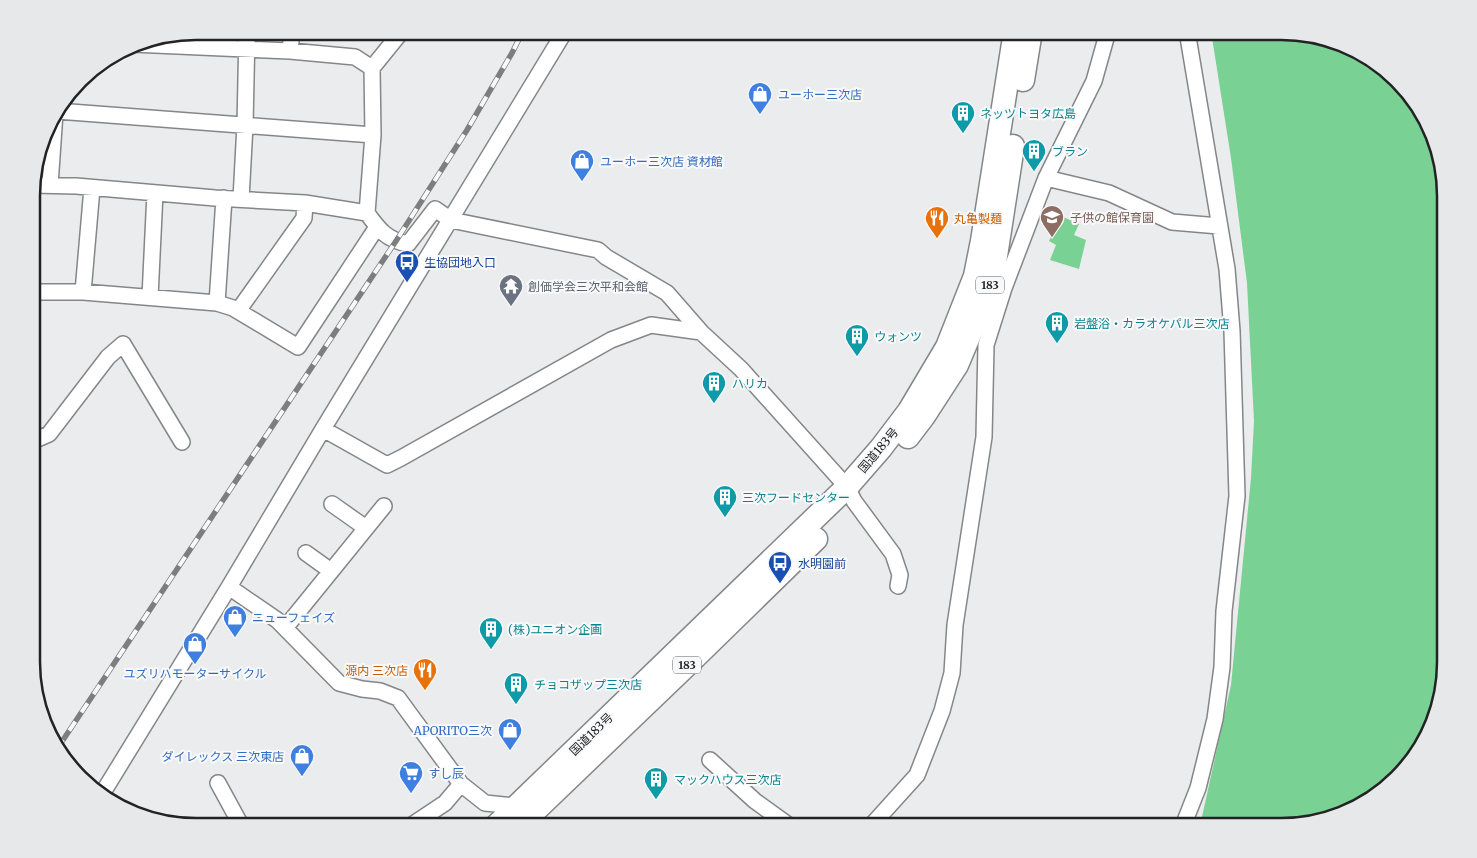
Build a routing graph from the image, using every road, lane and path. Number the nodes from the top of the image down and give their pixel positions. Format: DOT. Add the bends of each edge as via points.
graph roads {
  1 [pos="246,40"];
  2 [pos="291,40"];
  3 [pos="395,40"];
  4 [pos="560,40"];
  5 [pos="1014,40"];
  6 [pos="1030,40"];
  7 [pos="1105,40"];
  8 [pos="1188,40"];
  9 [pos="154,45"];
  10 [pos="245,50"];
  11 [pos="290,51"];
  12 [pos="372,68"];
  13 [pos="64,113"];
  14 [pos="245,125"];
  15 [pos="55,130"];
  16 [pos="373,135"];
  17 [pos="1046,178"];
  18 [pos="41,185"];
  19 [pos="50,186"];
  20 [pos="92,188"];
  21 [pos="155,193"];
  22 [pos="224,198"];
  23 [pos="240,199"];
  24 [pos="304,202"];
  25 [pos="367,213"];
  26 [pos="452,220"];
  27 [pos="1219,226"];
  28 [pos="377,228"];
  29 [pos="990,282"];
  30 [pos="40,292"];
  31 [pos="83,292"];
  32 [pos="150,298"];
  33 [pos="217,303"];
  34 [pos="238,311"];
  35 [pos="701,332"];
  36 [pos="324,429"];
  37 [pos="40,438"];
  38 [pos="182,442"];
  39 [pos="851,494"];
  40 [pos="332,504"];
  41 [pos="384,506"];
  42 [pos="366,528"];
  43 [pos="306,553"];
  44 [pos="331,571"];
  45 [pos="898,586"];
  46 [pos="230,587"];
  47 [pos="285,628"];
  48 [pos="710,760"];
  49 [pos="218,783"];
  50 [pos="461,784"];
  51 [pos="105,789"];
  52 [pos="237,818"];
  53 [pos="422,818"];
  54 [pos="522,818"];
  55 [pos="525,818"];
  56 [pos="778,818"];
  57 [pos="877,818"];
  58 [pos="1187,818"];
  1 -- 10 [label="street"];
  2 -- 11 [label="street"];
  3 -- 12 [label="street"];
  4 -- 26 [label="street"];
  5 -- 29 [label="highway, 国道183号 / 183" via="985,222"];
  6 -- 29 [label="highway, 国道183号 / 183"];
  7 -- 17 [label="street" via="1094,81"];
  8 -- 27 [label="street"];
  9 -- 10 [label="street"];
  10 -- 11 [label="street"];
  10 -- 14 [label="street"];
  11 -- 12 [label="street" via="355,57"];
  12 -- 16 [label="street"];
  13 -- 14 [label="street"];
  14 -- 16 [label="street"];
  14 -- 23 [label="street"];
  15 -- 19 [label="street"];
  16 -- 25 [label="street"];
  17 -- 27 [label="street" via="1109,194 1172,222"];
  17 -- 29 [label="street"];
  18 -- 19 [label="street"];
  19 -- 20 [label="street"];
  20 -- 21 [label="street"];
  20 -- 31 [label="street"];
  21 -- 22 [label="street"];
  21 -- 32 [label="street"];
  22 -- 23 [label="street"];
  22 -- 33 [label="street"];
  23 -- 24 [label="street"];
  24 -- 25 [label="street"];
  24 -- 34 [label="street" via="304,218"];
  25 -- 28 [label="street"];
  26 -- 28 [label="street" via="435,209 408,244 396,241"];
  26 -- 35 [label="street" via="598,250 667,293"];
  26 -- 36 [label="street"];
  27 -- 58 [label="street" via="1227,269 1232,331 1237,496 1215,719"];
  28 -- 34 [label="street" via="298,347"];
  29 -- 39 [label="highway, 国道183号 / 183" via="946,347 909,411"];
  29 -- 57 [label="street" via="984,437 955,625 952,673 942,711 917,775"];
  30 -- 31 [label="street"];
  31 -- 32 [label="street"];
  32 -- 33 [label="street"];
  33 -- 34 [label="street"];
  35 -- 36 [label="street" via="651,325 611,340 387,465"];
  35 -- 39 [label="street" via="741,369"];
  36 -- 46 [label="street"];
  37 -- 38 [label="street" via="49,434 108,357 123,344"];
  39 -- 45 [label="street" via="893,554 900,575"];
  39 -- 55 [label="highway, 国道183号 / 183"];
  40 -- 42 [label="street"];
  41 -- 42 [label="street"];
  42 -- 44 [label="street"];
  43 -- 44 [label="street"];
  44 -- 47 [label="street"];
  46 -- 47 [label="street"];
  46 -- 51 [label="street"];
  47 -- 50 [label="street" via="340,683 398,698"];
  48 -- 56 [label="street" via="755,802"];
  49 -- 52 [label="street"];
  50 -- 53 [label="street" via="445,803"];
  50 -- 54 [label="street" via="485,803"];
}
